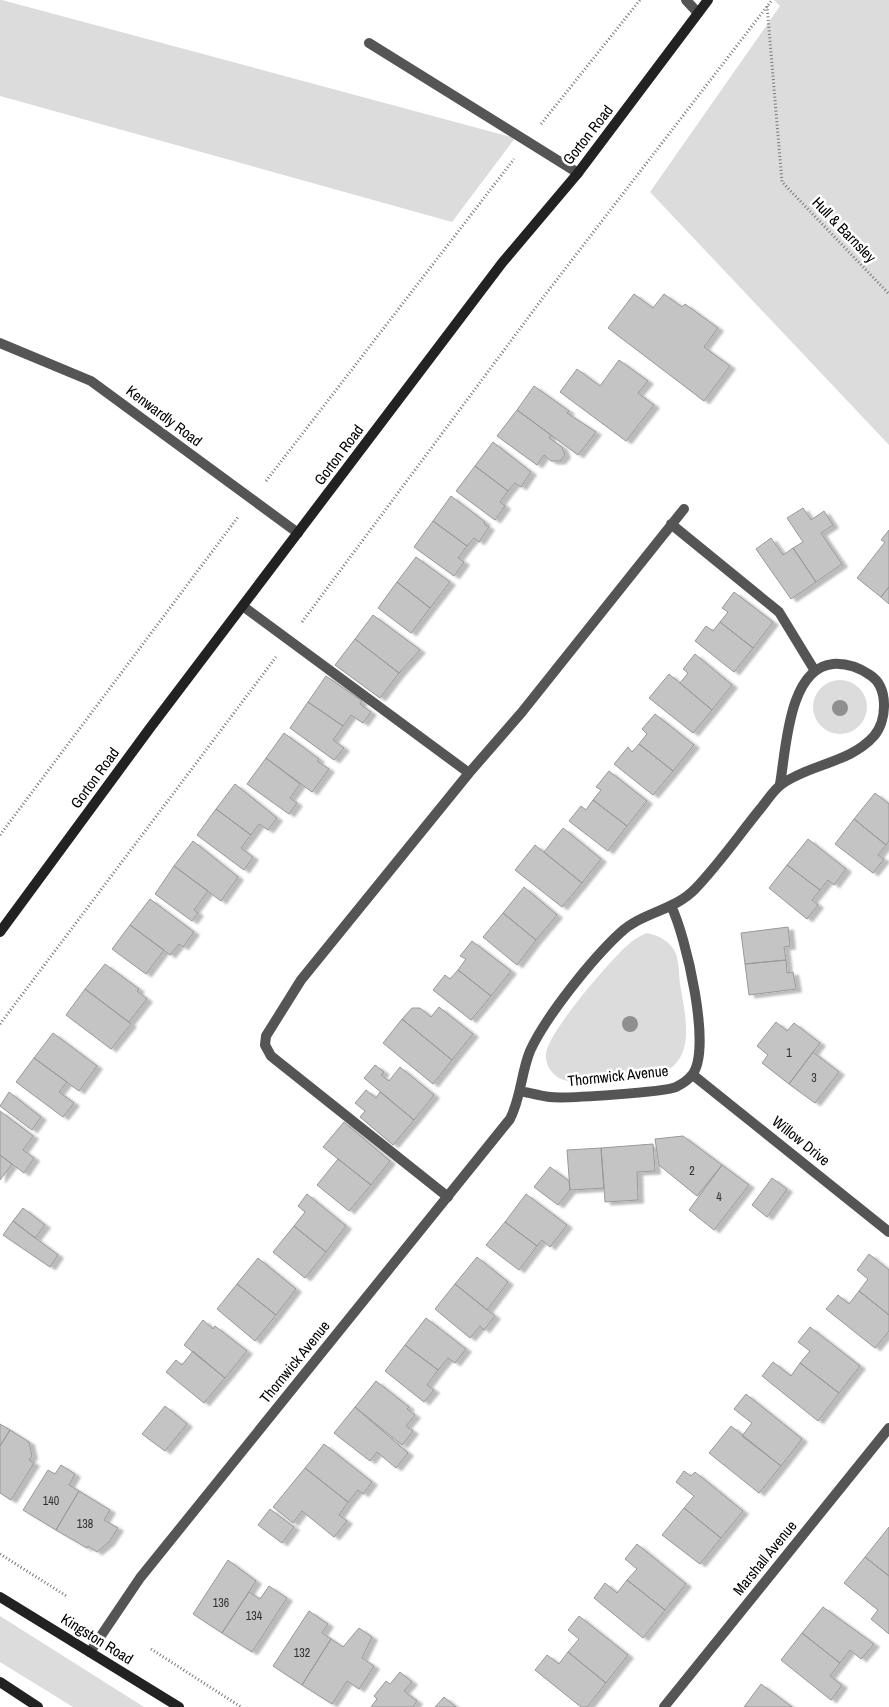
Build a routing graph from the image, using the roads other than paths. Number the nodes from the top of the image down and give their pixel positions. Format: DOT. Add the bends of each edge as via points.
graph roads {
  1 [pos="686,0"];
  2 [pos="708,0"];
  3 [pos="698,12"];
  4 [pos="369,43"];
  5 [pos="578,173"];
  6 [pos="0,343"];
  7 [pos="684,508"];
  8 [pos="671,524"];
  9 [pos="298,533"];
  10 [pos="244,607"];
  11 [pos="815,671"];
  12 [pos="468,773"];
  13 [pos="780,784"];
  14 [pos="671,906"];
  15 [pos="0,932"];
  16 [pos="693,1075"];
  17 [pos="520,1091"];
  18 [pos="448,1197"];
  19 [pos="889,1232"];
  20 [pos="889,1428"];
  21 [pos="0,1597"];
  22 [pos="90,1652"];
  23 [pos="0,1682"];
  24 [pos="38,1707"];
  25 [pos="178,1707"];
  26 [pos="664,1707"];
  1 -- 3 [label="street"];
  2 -- 3 [label="main road, Gorton Road"];
  3 -- 5 [label="main road, Gorton Road"];
  4 -- 5 [label="street"];
  5 -- 9 [label="main road, Gorton Road" via="502,263"];
  6 -- 9 [label="street, Kenwardly Road" via="91,380"];
  7 -- 8 [label="street"];
  8 -- 11 [label="street" via="779,612"];
  8 -- 12 [label="street" via="522,712"];
  9 -- 10 [label="main road, Gorton Road"];
  10 -- 12 [label="street"];
  10 -- 15 [label="main road, Gorton Road" via="150,728"];
  11 -- 13 [label="street, Thornwick Avenue" via="795,699"];
  11 -- 13 [label="street, Thornwick Avenue" via="845,663 872,676 881,688 882,719 876,734 850,754"];
  12 -- 18 [label="street" via="301,980 266,1036 265,1045 271,1056"];
  13 -- 14 [label="street, Thornwick Avenue" via="696,888"];
  14 -- 16 [label="street" via="688,953 700,1036"];
  14 -- 17 [label="street, Thornwick Avenue" via="634,921 578,979 530,1051"];
  16 -- 17 [label="street, Thornwick Avenue" via="675,1087 654,1090 552,1097"];
  16 -- 19 [label="street, Willow Drive"];
  17 -- 18 [label="street, Thornwick Avenue" via="510,1119"];
  18 -- 22 [label="street, Thornwick Avenue" via="140,1578"];
  20 -- 26 [label="street, Marshall Avenue"];
  21 -- 22 [label="main road, Kingston Road"];
  22 -- 25 [label="main road, Kingston Road"];
  23 -- 24 [label="main road"];
}
